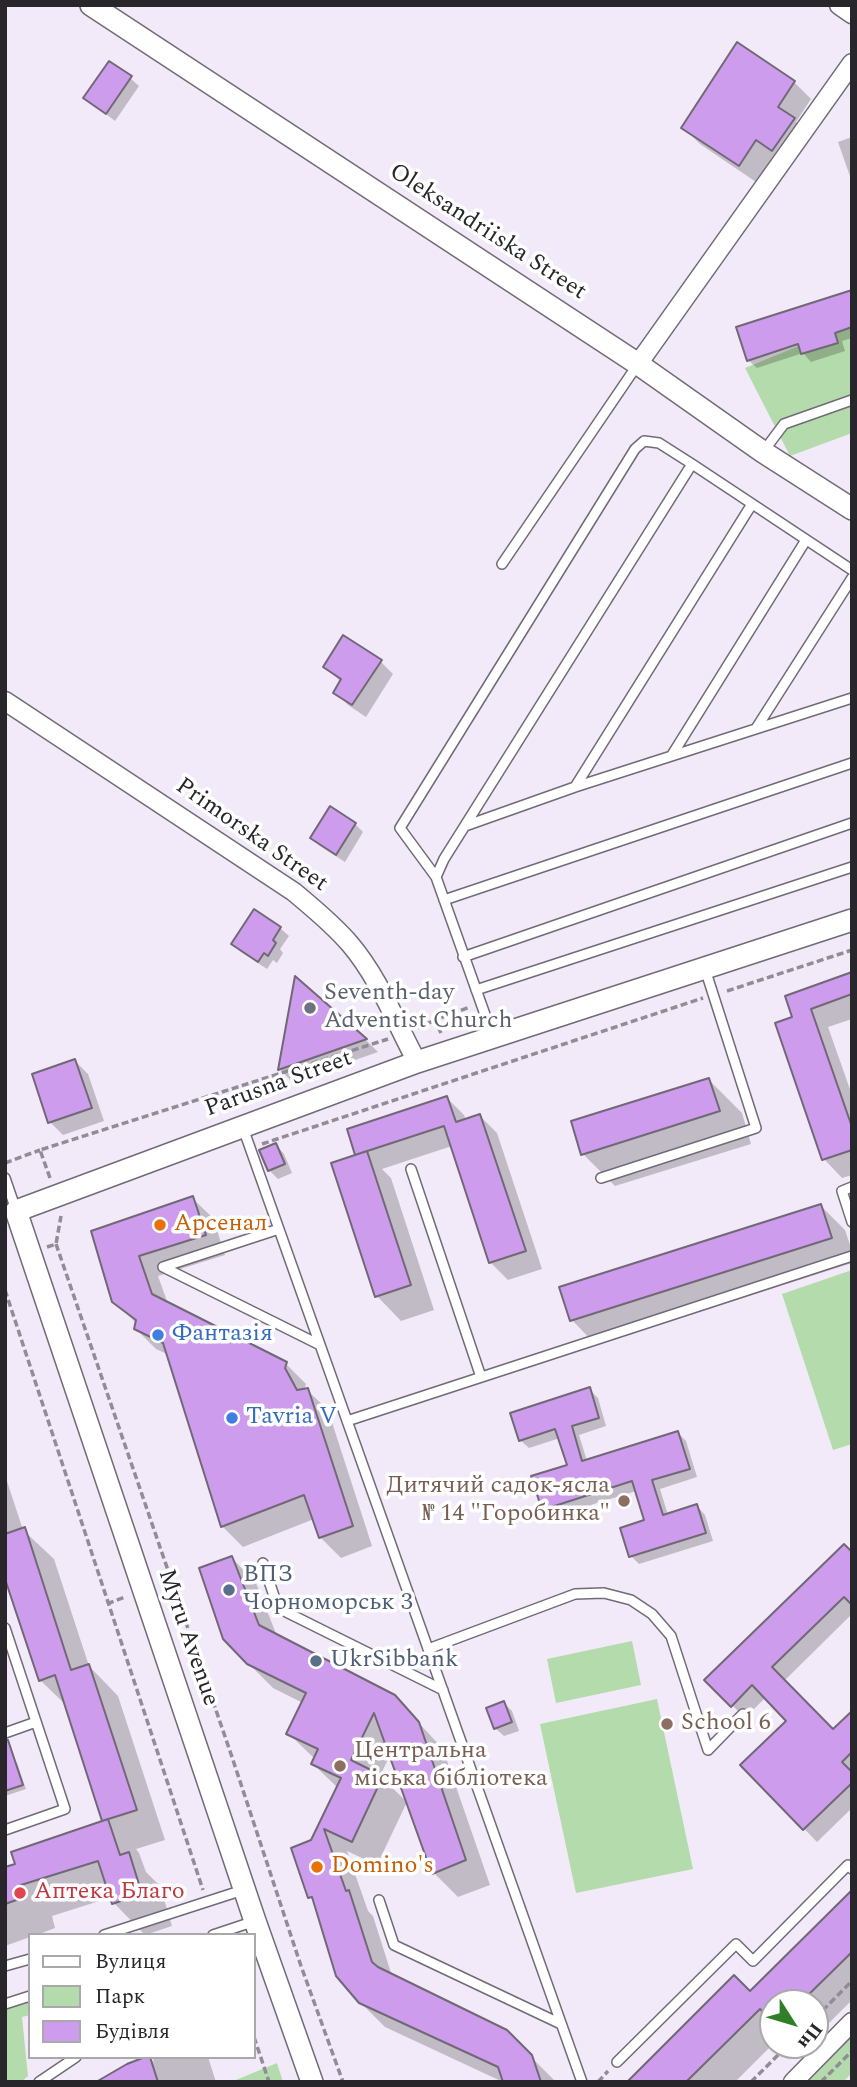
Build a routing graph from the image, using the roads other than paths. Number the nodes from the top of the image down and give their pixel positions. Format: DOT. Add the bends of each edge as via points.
graph roads {
  1 [pos="91,5"];
  2 [pos="839,5"];
  3 [pos="852,14"];
  4 [pos="852,62"];
  5 [pos="638,364"];
  6 [pos="852,400"];
  7 [pos="763,452"];
  8 [pos="692,464"];
  9 [pos="752,504"];
  10 [pos="852,509"];
  11 [pos="806,540"];
  12 [pos="502,564"];
  13 [pos="852,570"];
  14 [pos="852,578"];
  15 [pos="852,698"];
  16 [pos="5,701"];
  17 [pos="757,727"];
  18 [pos="672,755"];
  19 [pos="852,763"];
  20 [pos="575,787"];
  21 [pos="852,823"];
  22 [pos="464,826"];
  23 [pos="852,867"];
  24 [pos="436,877"];
  25 [pos="444,900"];
  26 [pos="852,920"];
  27 [pos="463,957"];
  28 [pos="705,969"];
  29 [pos="476,990"];
  30 [pos="493,1037"];
  31 [pos="417,1062"];
  32 [pos="242,1126"];
  33 [pos="411,1169"];
  34 [pos="5,1178"];
  35 [pos="601,1178"];
  36 [pos="852,1187"];
  37 [pos="11,1213"];
  38 [pos="852,1222"];
  39 [pos="279,1229"];
  40 [pos="852,1256"];
  41 [pos="320,1345"];
  42 [pos="481,1377"];
  43 [pos="347,1421"];
  44 [pos="263,1563"];
  45 [pos="5,1628"];
  46 [pos="428,1649"];
  47 [pos="443,1690"];
  48 [pos="743,1714"];
  49 [pos="36,1723"];
  50 [pos="5,1733"];
  51 [pos="5,1830"];
  52 [pos="852,1868"];
  53 [pos="244,1889"];
  54 [pos="379,1900"];
  55 [pos="255,1921"];
  56 [pos="110,1933"];
  57 [pos="219,1933"];
  58 [pos="28,1960"];
  59 [pos="5,1966"];
  60 [pos="28,1997"];
  61 [pos="5,2004"];
  62 [pos="852,2022"];
  63 [pos="561,2024"];
  64 [pos="73,2059"];
  65 [pos="617,2062"];
  66 [pos="39,2082"];
  67 [pos="312,2082"];
  68 [pos="582,2082"];
  69 [pos="793,2082"];
  1 -- 5 [label="street, Oleksandriiska Street"];
  2 -- 3 [label="street"];
  4 -- 5 [label="street"];
  5 -- 7 [label="street, Oleksandriiska Street"];
  5 -- 12 [label="lane"];
  6 -- 7 [label="lane" via="784,424"];
  7 -- 10 [label="street, Oleksandriiska Street"];
  8 -- 9 [label="lane"];
  8 -- 22 [label="lane"];
  8 -- 24 [label="lane" via="659,443 644,441 635,449 400,828"];
  9 -- 11 [label="lane"];
  9 -- 20 [label="lane"];
  11 -- 13 [label="lane"];
  11 -- 18 [label="lane"];
  14 -- 17 [label="lane"];
  15 -- 17 [label="lane"];
  16 -- 31 [label="street, Primorska Street" via="294,892 320,914 371,974"];
  17 -- 18 [label="lane"];
  18 -- 20 [label="lane"];
  19 -- 25 [label="lane"];
  20 -- 22 [label="lane"];
  21 -- 27 [label="lane"];
  22 -- 24 [label="lane"];
  23 -- 29 [label="lane"];
  24 -- 25 [label="lane"];
  25 -- 27 [label="lane"];
  26 -- 28 [label="street, Parusna Street"];
  27 -- 29 [label="lane"];
  28 -- 30 [label="street, Parusna Street"];
  28 -- 35 [label="lane" via="756,1128"];
  29 -- 30 [label="lane"];
  30 -- 31 [label="street, Parusna Street"];
  31 -- 32 [label="street, Parusna Street"];
  32 -- 37 [label="street, Parusna Street"];
  32 -- 39 [label="lane"];
  33 -- 42 [label="lane"];
  34 -- 37 [label="lane"];
  36 -- 38 [label="lane" via="842,1191"];
  37 -- 53 [label="street, Myru Avenue" via="31,1254"];
  39 -- 41 [label="lane"];
  39 -- 41 [label="lane" via="163,1266"];
  40 -- 42 [label="lane"];
  41 -- 43 [label="lane"];
  42 -- 43 [label="lane"];
  43 -- 46 [label="lane"];
  44 -- 47 [label="lane" via="278,1608"];
  45 -- 49 [label="lane"];
  46 -- 47 [label="lane"];
  46 -- 48 [label="lane" via="575,1594 604,1593 631,1600 652,1614 671,1636 708,1750"];
  47 -- 63 [label="lane"];
  49 -- 50 [label="lane"];
  49 -- 51 [label="lane" via="65,1809"];
  52 -- 65 [label="lane" via="848,1865 753,1961 736,1944"];
  53 -- 55 [label="street, Myru Avenue"];
  53 -- 56 [label="lane"];
  54 -- 63 [label="lane" via="394,1945"];
  55 -- 57 [label="lane"];
  55 -- 67 [label="street, Myru Avenue"];
  58 -- 59 [label="lane"];
  60 -- 61 [label="lane"];
  62 -- 69 [label="street"];
  63 -- 68 [label="lane"];
  64 -- 66 [label="lane"];
}
